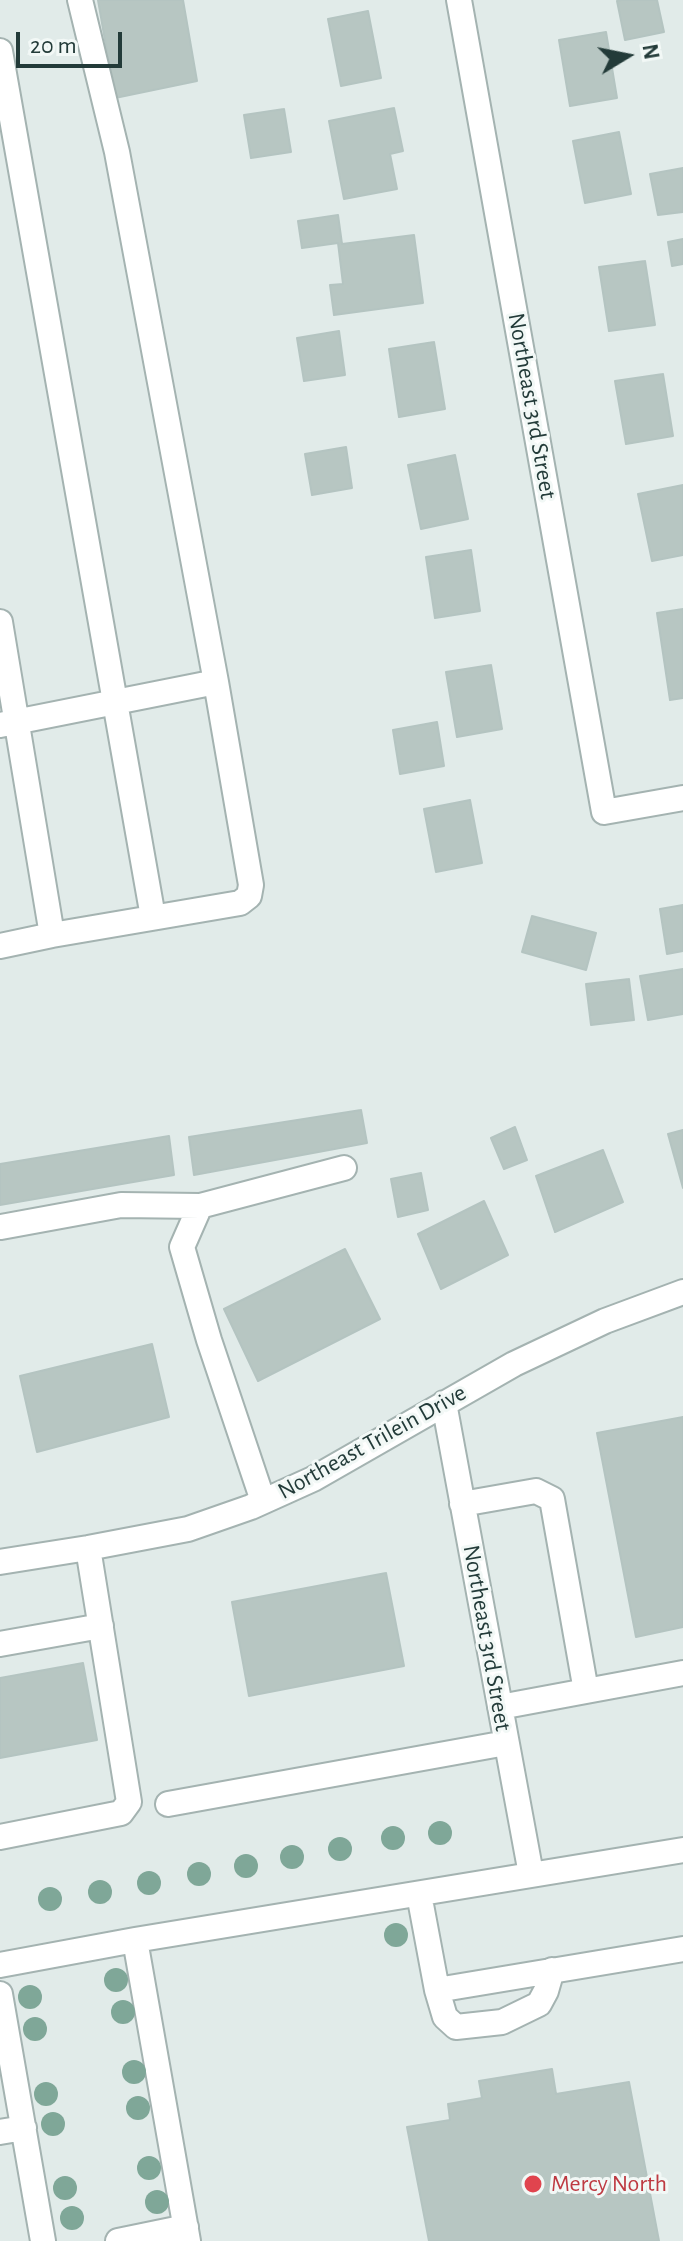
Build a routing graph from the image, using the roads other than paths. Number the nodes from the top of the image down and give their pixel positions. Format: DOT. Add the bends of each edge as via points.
graph roads {
  1 [pos="80,0"];
  2 [pos="459,0"];
  3 [pos="0,51"];
  4 [pos="0,622"];
  5 [pos="216,682"];
  6 [pos="114,702"];
  7 [pos="9,723"];
  8 [pos="683,798"];
  9 [pos="153,917"];
  10 [pos="52,935"];
  11 [pos="0,946"];
  12 [pos="344,1168"];
  13 [pos="200,1206"];
  14 [pos="1,1227"];
  15 [pos="683,1292"];
  16 [pos="444,1403"];
  17 [pos="263,1501"];
  18 [pos="462,1504"];
  19 [pos="88,1548"];
  20 [pos="0,1562"];
  21 [pos="101,1626"];
  22 [pos="0,1644"];
  23 [pos="683,1673"];
  24 [pos="586,1691"];
  25 [pos="500,1707"];
  26 [pos="506,1743"];
  27 [pos="168,1804"];
  28 [pos="0,1837"];
  29 [pos="683,1850"];
  30 [pos="531,1874"];
  31 [pos="419,1894"];
  32 [pos="135,1940"];
  33 [pos="683,1949"];
  34 [pos="0,1965"];
  35 [pos="552,1970"];
  36 [pos="437,1990"];
  37 [pos="0,1994"];
  38 [pos="12,2130"];
  39 [pos="187,2234"];
  40 [pos="43,2241"];
  41 [pos="118,2241"];
  1 -- 5 [label="street" via="117,152"];
  2 -- 8 [label="street, Northeast 3rd Street" via="604,812"];
  3 -- 6 [label="street"];
  4 -- 7 [label="street"];
  5 -- 6 [label="street"];
  5 -- 9 [label="street" via="249,896 240,903"];
  6 -- 7 [label="street"];
  6 -- 9 [label="street"];
  7 -- 10 [label="street"];
  9 -- 10 [label="street"];
  10 -- 11 [label="street"];
  12 -- 13 [label="street"];
  13 -- 14 [label="street" via="121,1205"];
  13 -- 17 [label="street" via="182,1247"];
  15 -- 16 [label="street, Northeast Trilein Drive" via="605,1321"];
  16 -- 17 [label="street, Northeast Trilein Drive" via="313,1479"];
  16 -- 18 [label="street, Northeast 3rd Street"];
  17 -- 19 [label="street, Northeast Trilein Drive" via="188,1529"];
  18 -- 24 [label="street" via="536,1491 552,1499"];
  18 -- 25 [label="street, Northeast 3rd Street"];
  19 -- 20 [label="street, Northeast Trilein Drive"];
  19 -- 21 [label="street"];
  21 -- 22 [label="street"];
  21 -- 28 [label="street" via="129,1802 121,1813"];
  23 -- 24 [label="street"];
  24 -- 25 [label="street"];
  25 -- 26 [label="street, Northeast 3rd Street"];
  26 -- 27 [label="street"];
  26 -- 30 [label="street, Northeast 3rd Street"];
  29 -- 30 [label="street"];
  30 -- 31 [label="street"];
  31 -- 32 [label="street"];
  31 -- 36 [label="street"];
  32 -- 34 [label="street"];
  32 -- 39 [label="street"];
  33 -- 35 [label="street"];
  35 -- 36 [label="street"];
  35 -- 36 [label="street" via="539,2004 502,2022 456,2027 445,2017"];
  37 -- 38 [label="street"];
  38 -- 40 [label="street"];
  39 -- 41 [label="street"];
}
